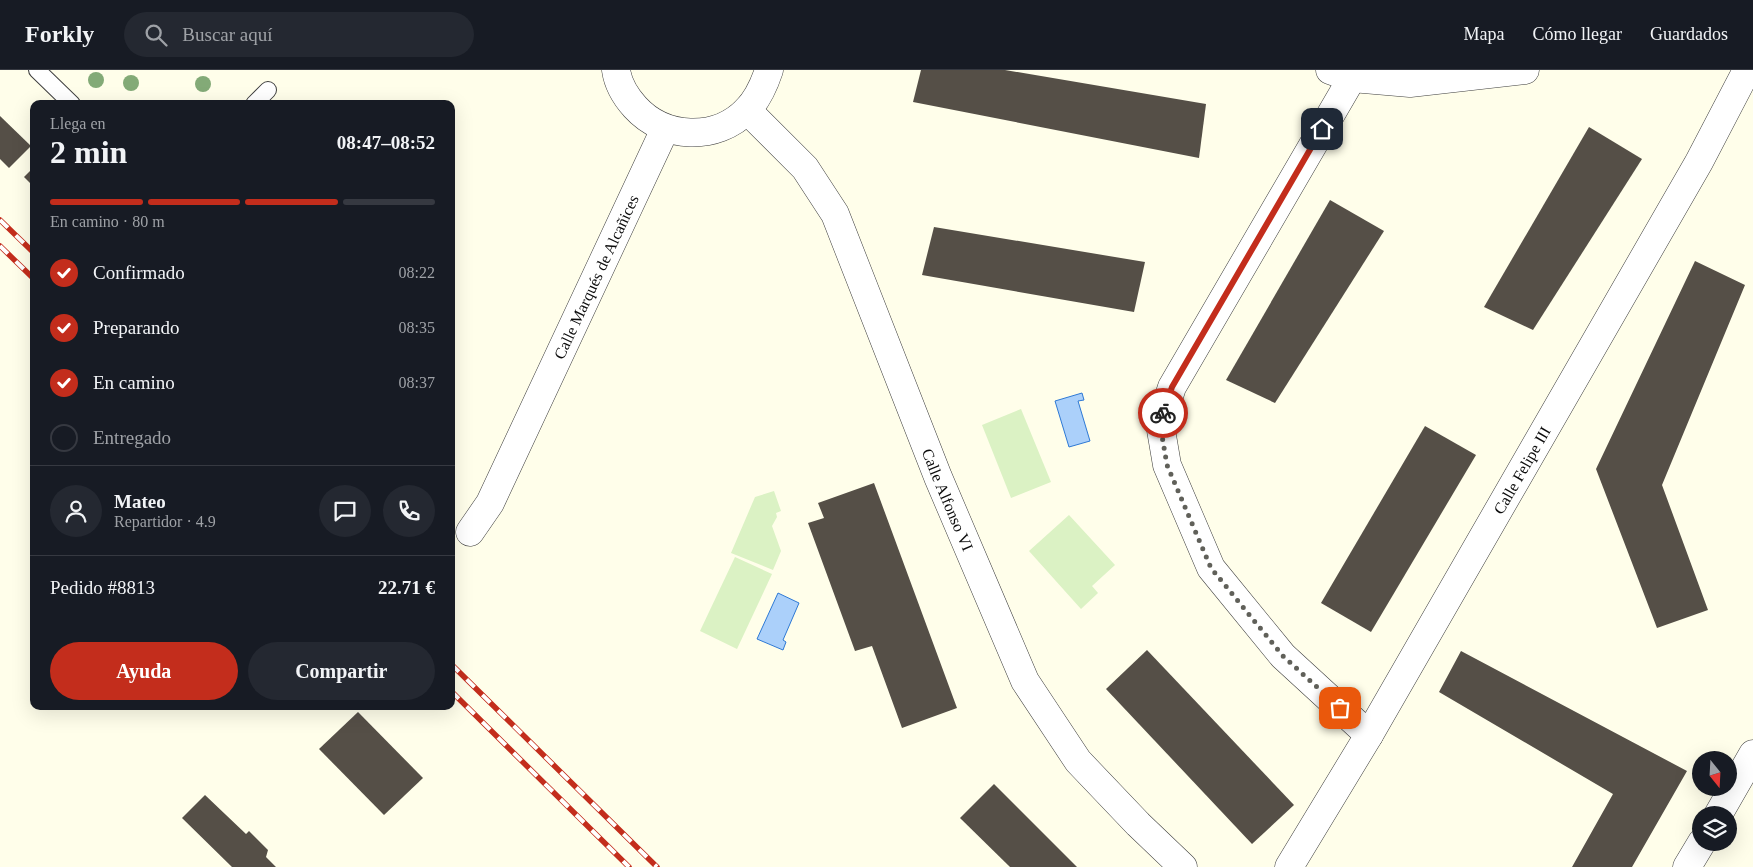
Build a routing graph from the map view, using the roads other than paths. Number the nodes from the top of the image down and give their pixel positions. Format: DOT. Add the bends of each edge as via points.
graph roads {
  1 [pos="37,70"];
  2 [pos="616,70"];
  3 [pos="768,70"];
  4 [pos="1525,70"];
  5 [pos="1747,70"];
  6 [pos="1341,74"];
  7 [pos="268,90"];
  8 [pos="68,100"];
  9 [pos="258,100"];
  10 [pos="747,110"];
  11 [pos="665,129"];
  12 [pos="470,532"];
  13 [pos="1369,735"];
  14 [pos="1753,754"];
  15 [pos="1723,806"];
  16 [pos="1697,851"];
  17 [pos="1184,867"];
  18 [pos="1289,867"];
  19 [pos="1688,867"];
  1 -- 8 [label="lane"];
  2 -- 11 [label="street" via="627,98 644,117"];
  3 -- 10 [label="street" via="762,89"];
  4 -- 6 [label="street" via="1410,83"];
  5 -- 13 [label="street, Calle Felipe III" via="1699,162"];
  6 -- 13 [label="street" via="1172,387 1160,424 1167,465 1211,568 1283,656"];
  7 -- 9 [label="lane"];
  10 -- 11 [label="street" via="730,123 709,131 687,133"];
  10 -- 17 [label="street, Calle Alfonso VI" via="805,168 835,214 938,477 1025,681 1078,761"];
  11 -- 12 [label="street, Calle Marqués de Alcañices" via="490,504"];
  13 -- 18 [label="street, Calle Felipe III"];
  14 -- 15 [label="street"];
  16 -- 19 [label="street"];
}
